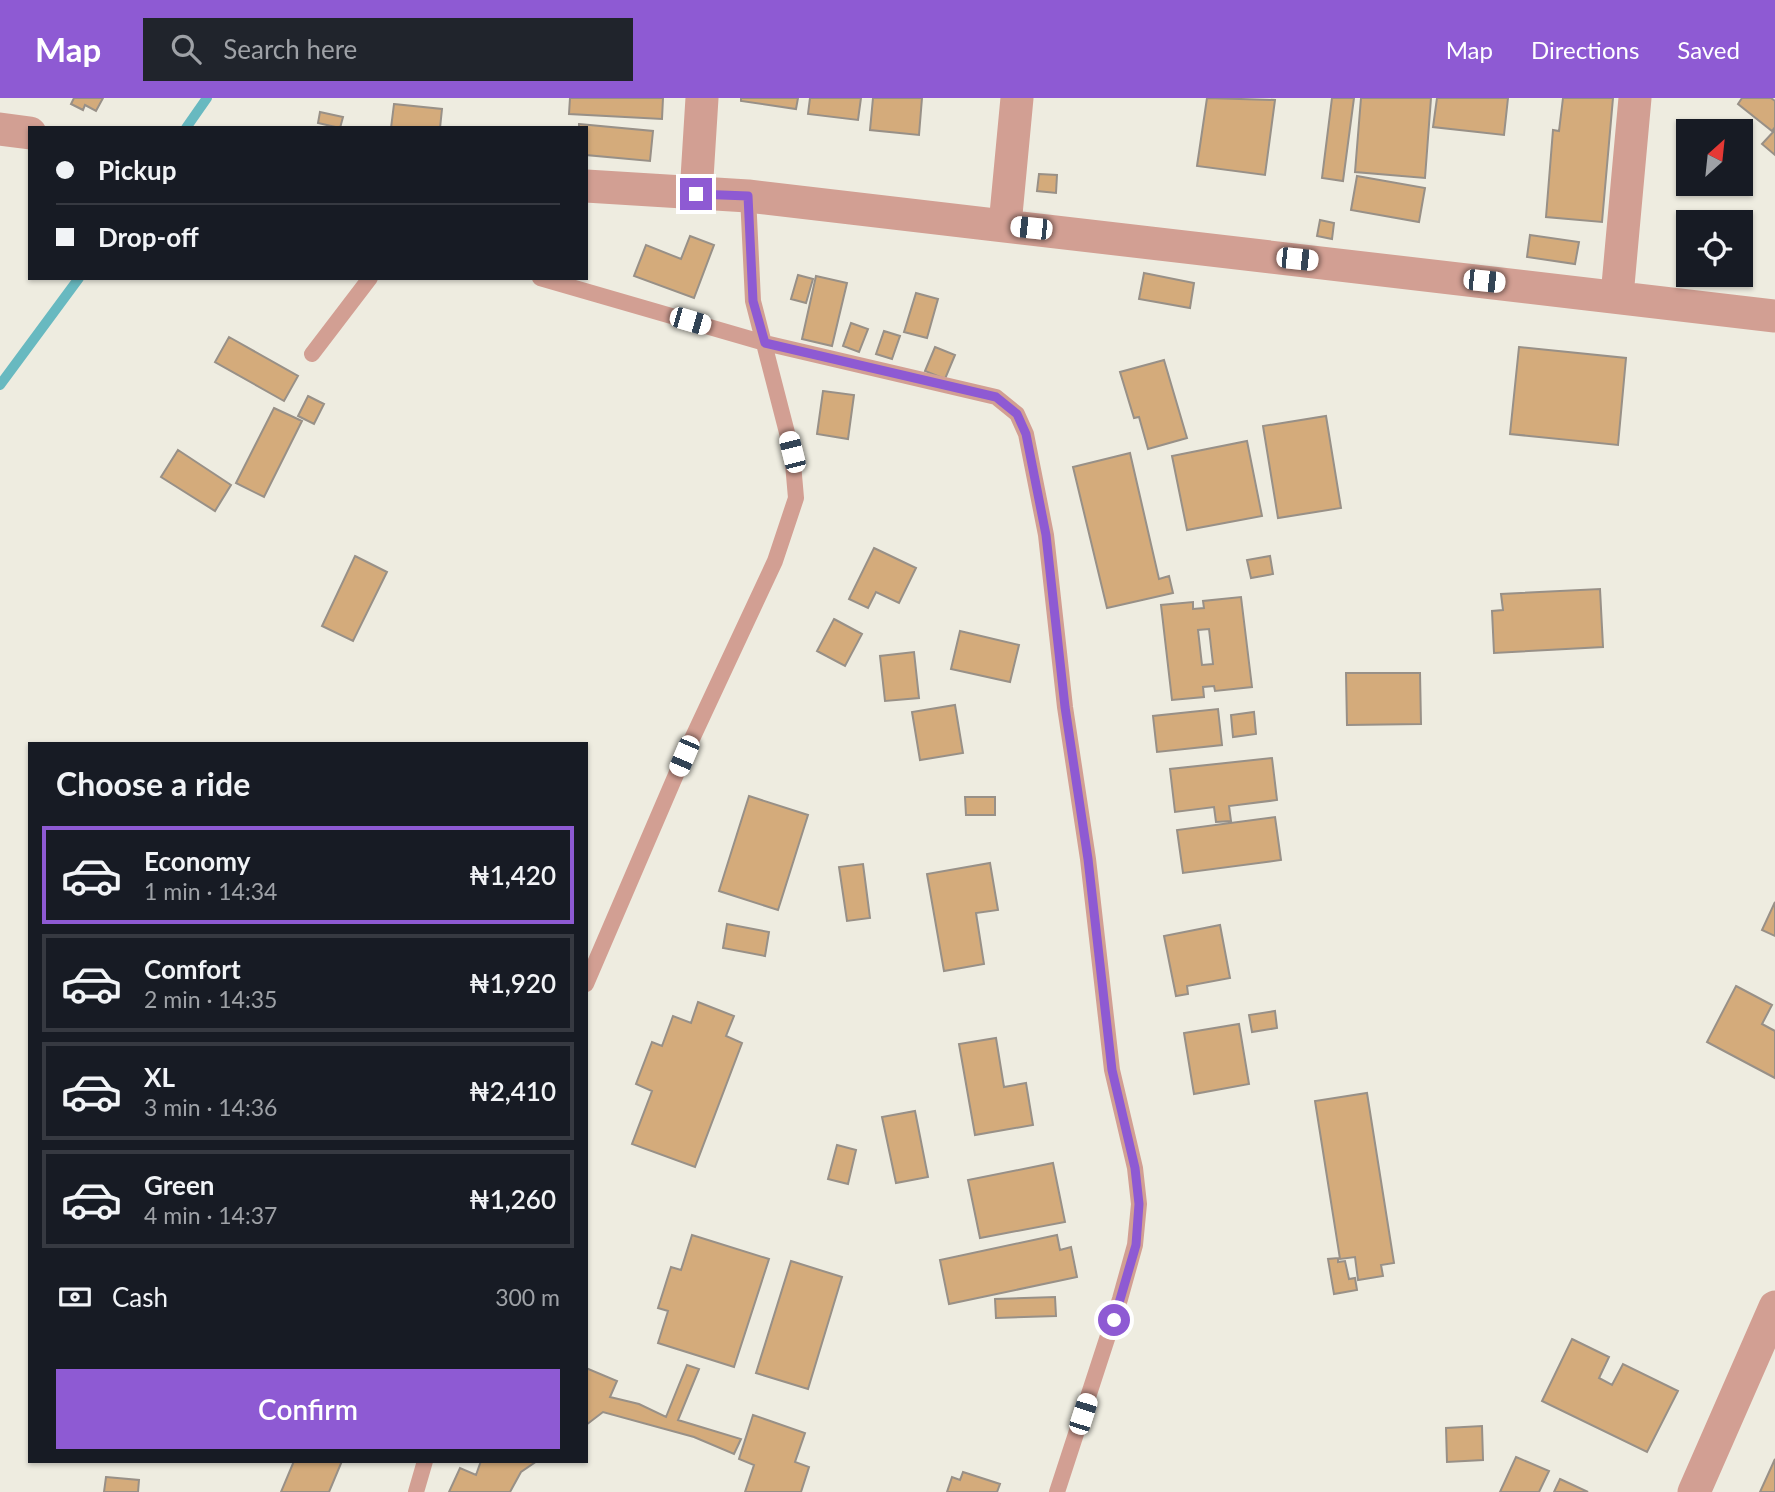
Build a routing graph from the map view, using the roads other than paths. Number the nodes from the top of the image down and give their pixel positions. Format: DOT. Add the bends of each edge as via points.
graph roads {
  1 [pos="702,98"];
  2 [pos="1017,98"];
  3 [pos="1635,98"];
  4 [pos="0,129"];
  5 [pos="28,133"];
  6 [pos="588,187"];
  7 [pos="696,194"];
  8 [pos="748,196"];
  9 [pos="1004,225"];
  10 [pos="368,280"];
  11 [pos="547,280"];
  12 [pos="1617,296"];
  13 [pos="1775,316"];
  14 [pos="765,343"];
  15 [pos="312,354"];
  16 [pos="588,979"];
  17 [pos="1775,1307"];
  18 [pos="424,1463"];
  19 [pos="416,1492"];
  20 [pos="1057,1492"];
  21 [pos="1694,1492"];
  1 -- 7 [label="street"];
  2 -- 9 [label="street"];
  3 -- 12 [label="street"];
  4 -- 5 [label="street"];
  6 -- 7 [label="street"];
  7 -- 8 [label="street"];
  8 -- 9 [label="street"];
  8 -- 14 [label="lane" via="753,301"];
  9 -- 12 [label="street"];
  10 -- 15 [label="lane"];
  11 -- 14 [label="lane"];
  12 -- 13 [label="street"];
  14 -- 16 [label="lane" via="792,452 796,498 775,561 684,756"];
  14 -- 20 [label="lane" via="996,397 1017,414 1026,434 1046,535 1112,1070 1139,1204 1136,1245 1121,1299"];
  17 -- 21 [label="street"];
  18 -- 19 [label="lane"];
}
